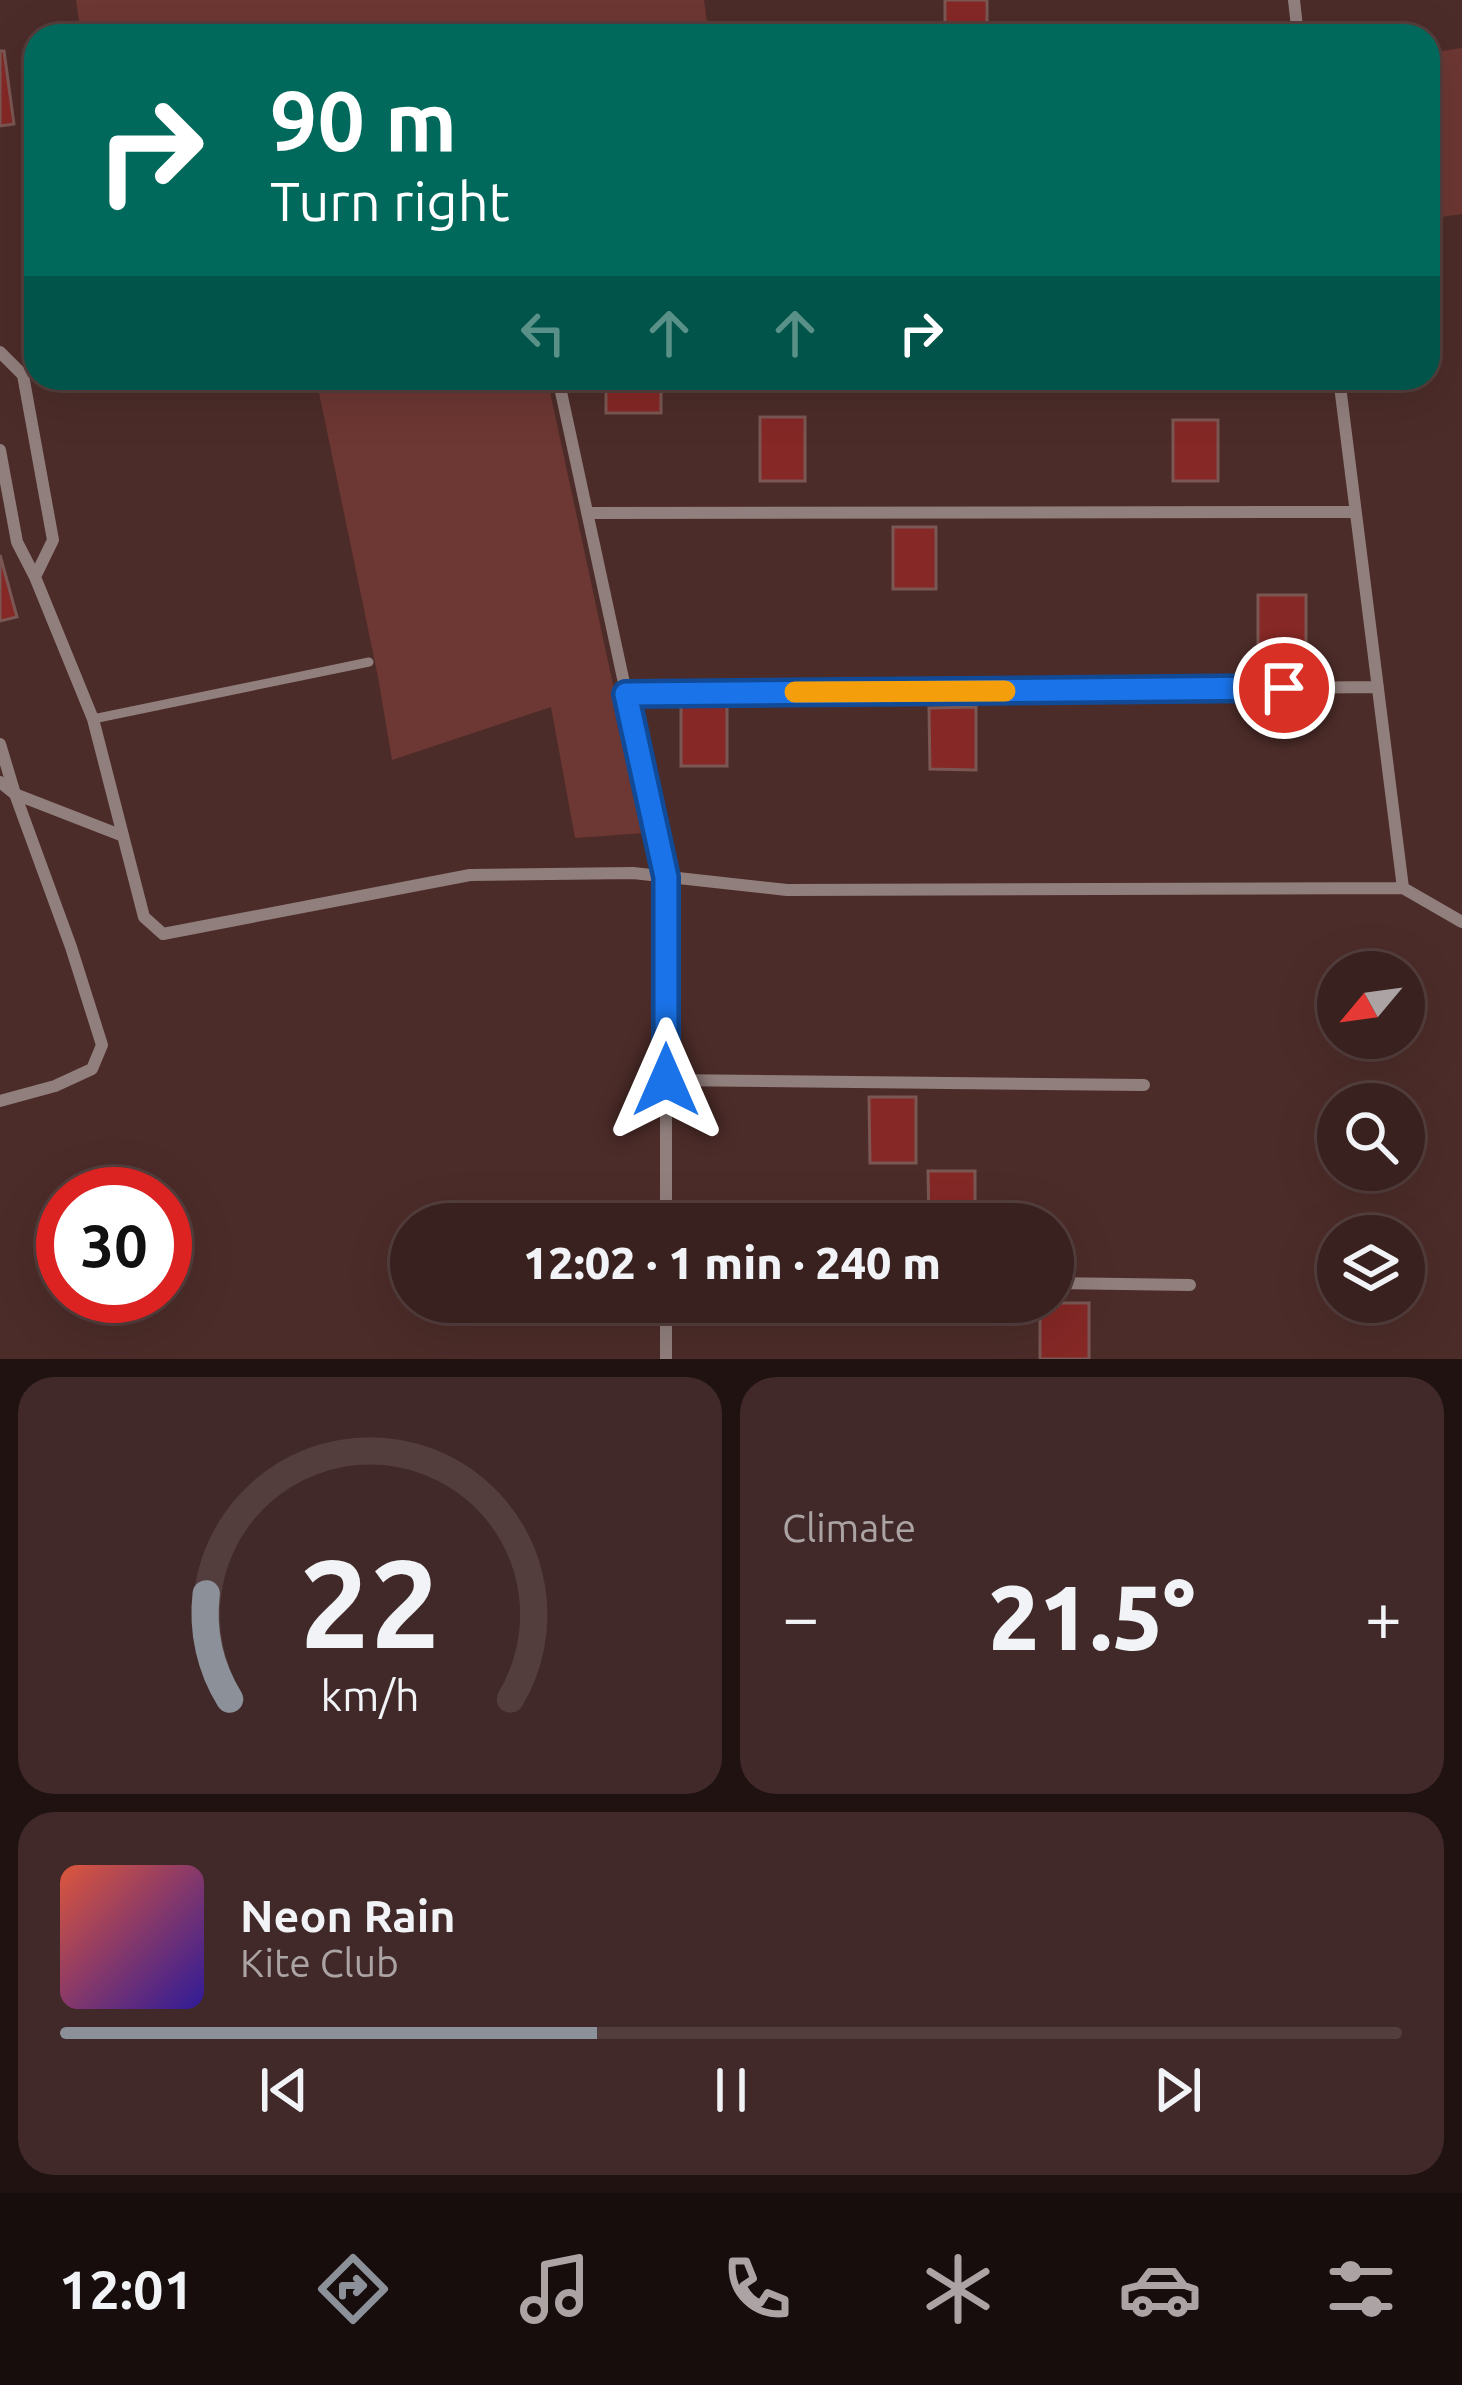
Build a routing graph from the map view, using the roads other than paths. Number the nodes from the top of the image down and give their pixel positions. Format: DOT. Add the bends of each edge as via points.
graph roads {
  1 [pos="0,352"];
  2 [pos="24,380"];
  3 [pos="26,390"];
  4 [pos="561,390"];
  5 [pos="1340,390"];
  6 [pos="0,450"];
  7 [pos="1355,512"];
  8 [pos="587,513"];
  9 [pos="35,577"];
  10 [pos="370,662"];
  11 [pos="1378,688"];
  12 [pos="626,694"];
  13 [pos="94,719"];
  14 [pos="0,744"];
  15 [pos="0,782"];
  16 [pos="15,794"];
  17 [pos="123,836"];
  18 [pos="666,877"];
  19 [pos="1403,888"];
  20 [pos="1462,922"];
  21 [pos="666,1080"];
  22 [pos="1144,1084"];
  23 [pos="0,1101"];
  24 [pos="666,1203"];
  25 [pos="1074,1283"];
  26 [pos="1190,1285"];
  27 [pos="666,1323"];
  28 [pos="666,1359"];
  1 -- 2 [label="street"];
  3 -- 9 [label="street" via="53,540"];
  4 -- 8 [label="street"];
  5 -- 7 [label="street"];
  6 -- 9 [label="street" via="17,542"];
  7 -- 8 [label="street"];
  7 -- 11 [label="street"];
  8 -- 12 [label="street"];
  9 -- 13 [label="street"];
  10 -- 13 [label="lane"];
  11 -- 12 [label="street"];
  11 -- 19 [label="street"];
  12 -- 18 [label="street"];
  13 -- 17 [label="street"];
  14 -- 16 [label="street"];
  15 -- 16 [label="street"];
  16 -- 17 [label="street"];
  16 -- 23 [label="street" via="102,1045 92,1069"];
  17 -- 18 [label="street" via="144,916 163,934 470,875"];
  18 -- 19 [label="street" via="787,890"];
  18 -- 21 [label="street"];
  19 -- 20 [label="street"];
  21 -- 22 [label="street"];
  21 -- 24 [label="street"];
  25 -- 26 [label="street"];
  27 -- 28 [label="street"];
}
